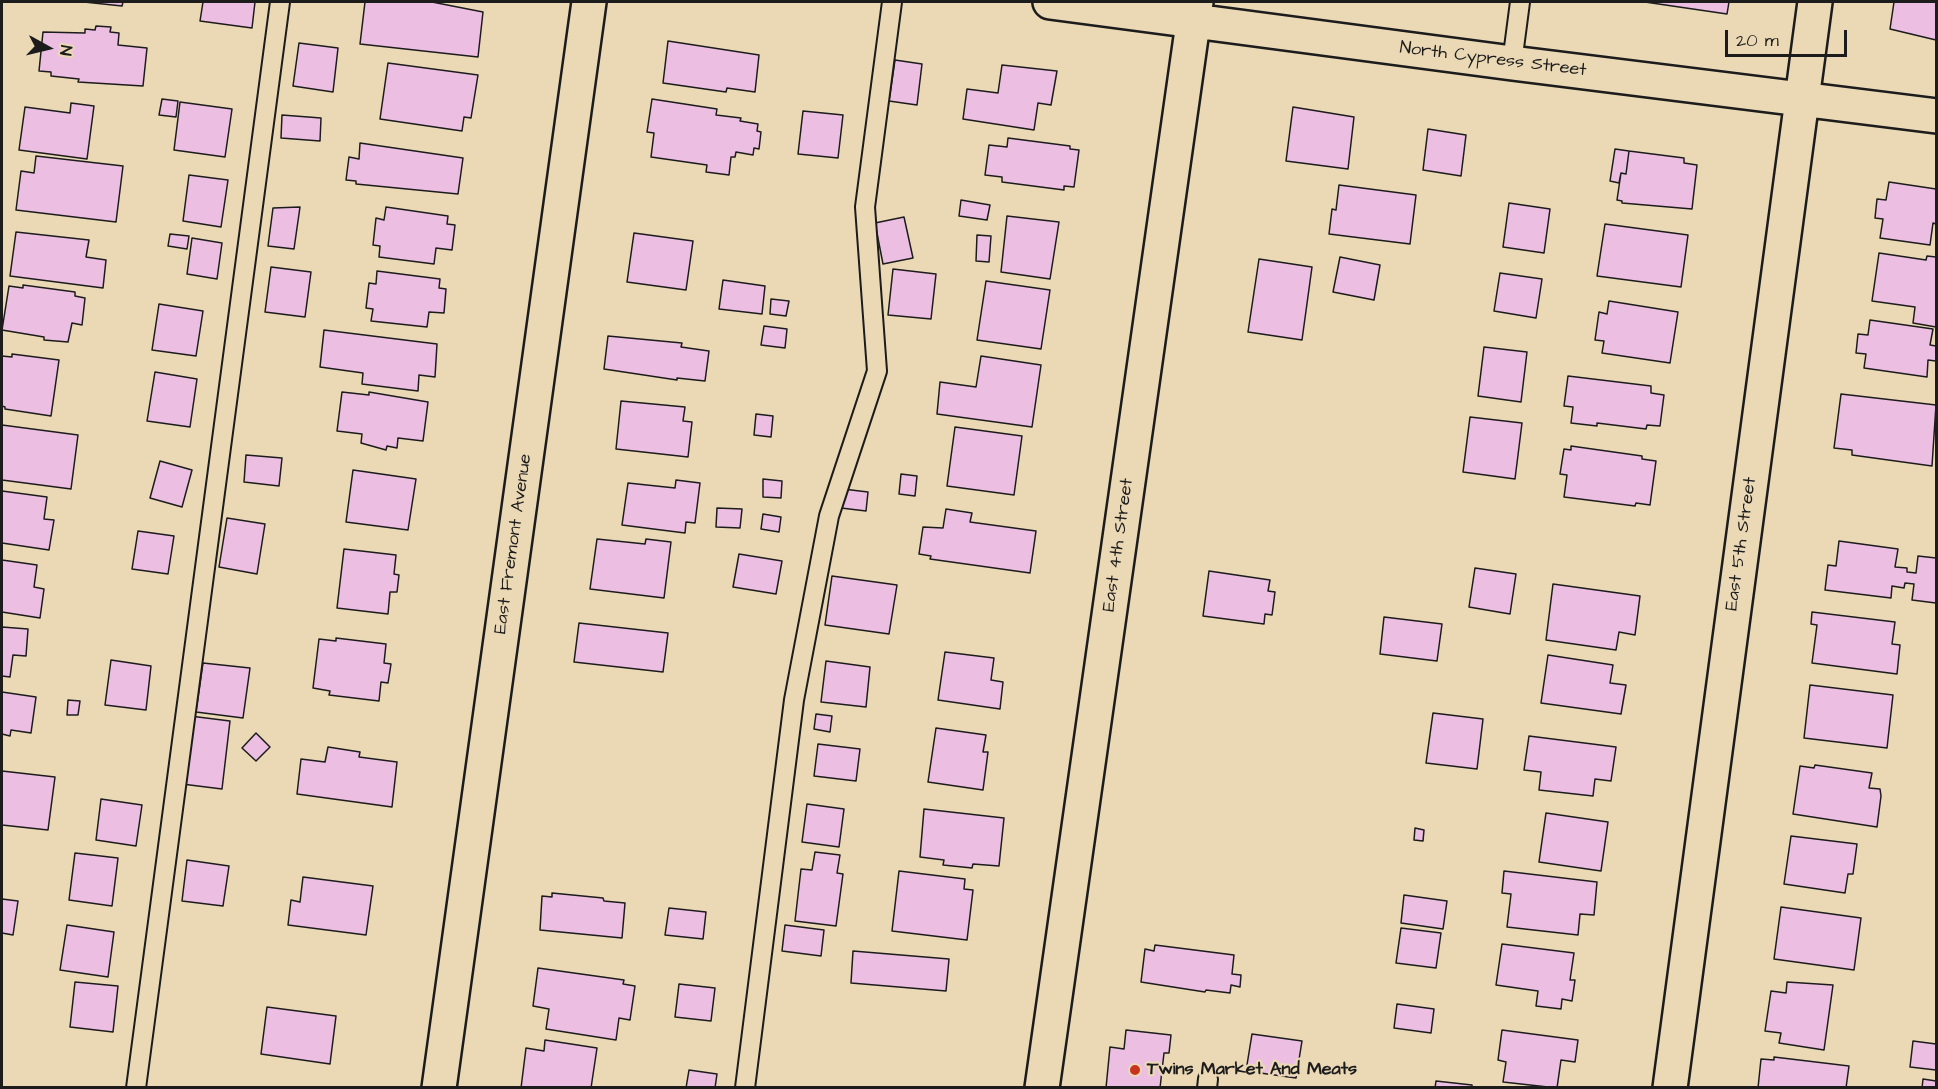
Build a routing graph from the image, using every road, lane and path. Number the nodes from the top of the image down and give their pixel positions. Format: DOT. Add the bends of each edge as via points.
graph roads {
  1 [pos="280,2"];
  2 [pos="589,2"];
  3 [pos="892,2"];
  4 [pos="1050,2"];
  5 [pos="1520,2"];
  6 [pos="1815,2"];
  7 [pos="1195,11"];
  8 [pos="1512,63"];
  9 [pos="1802,98"];
  10 [pos="1936,116"];
  11 [pos="136,1088"];
  12 [pos="439,1088"];
  13 [pos="745,1088"];
  14 [pos="1042,1088"];
  15 [pos="1670,1088"];
  1 -- 11 [label="lane"];
  2 -- 12 [label="street, East Fremont Avenue"];
  3 -- 13 [label="lane" via="865,207 877,371 829,516 796,689"];
  4 -- 7 [label="street, North Cypress Street"];
  5 -- 8 [label="lane"];
  6 -- 9 [label="street, East 5th Street"];
  7 -- 8 [label="street, North Cypress Street"];
  7 -- 14 [label="street, East 4th Street"];
  8 -- 9 [label="street, North Cypress Street"];
  9 -- 10 [label="street, North Cypress Street"];
  9 -- 15 [label="street, East 5th Street"];
}
